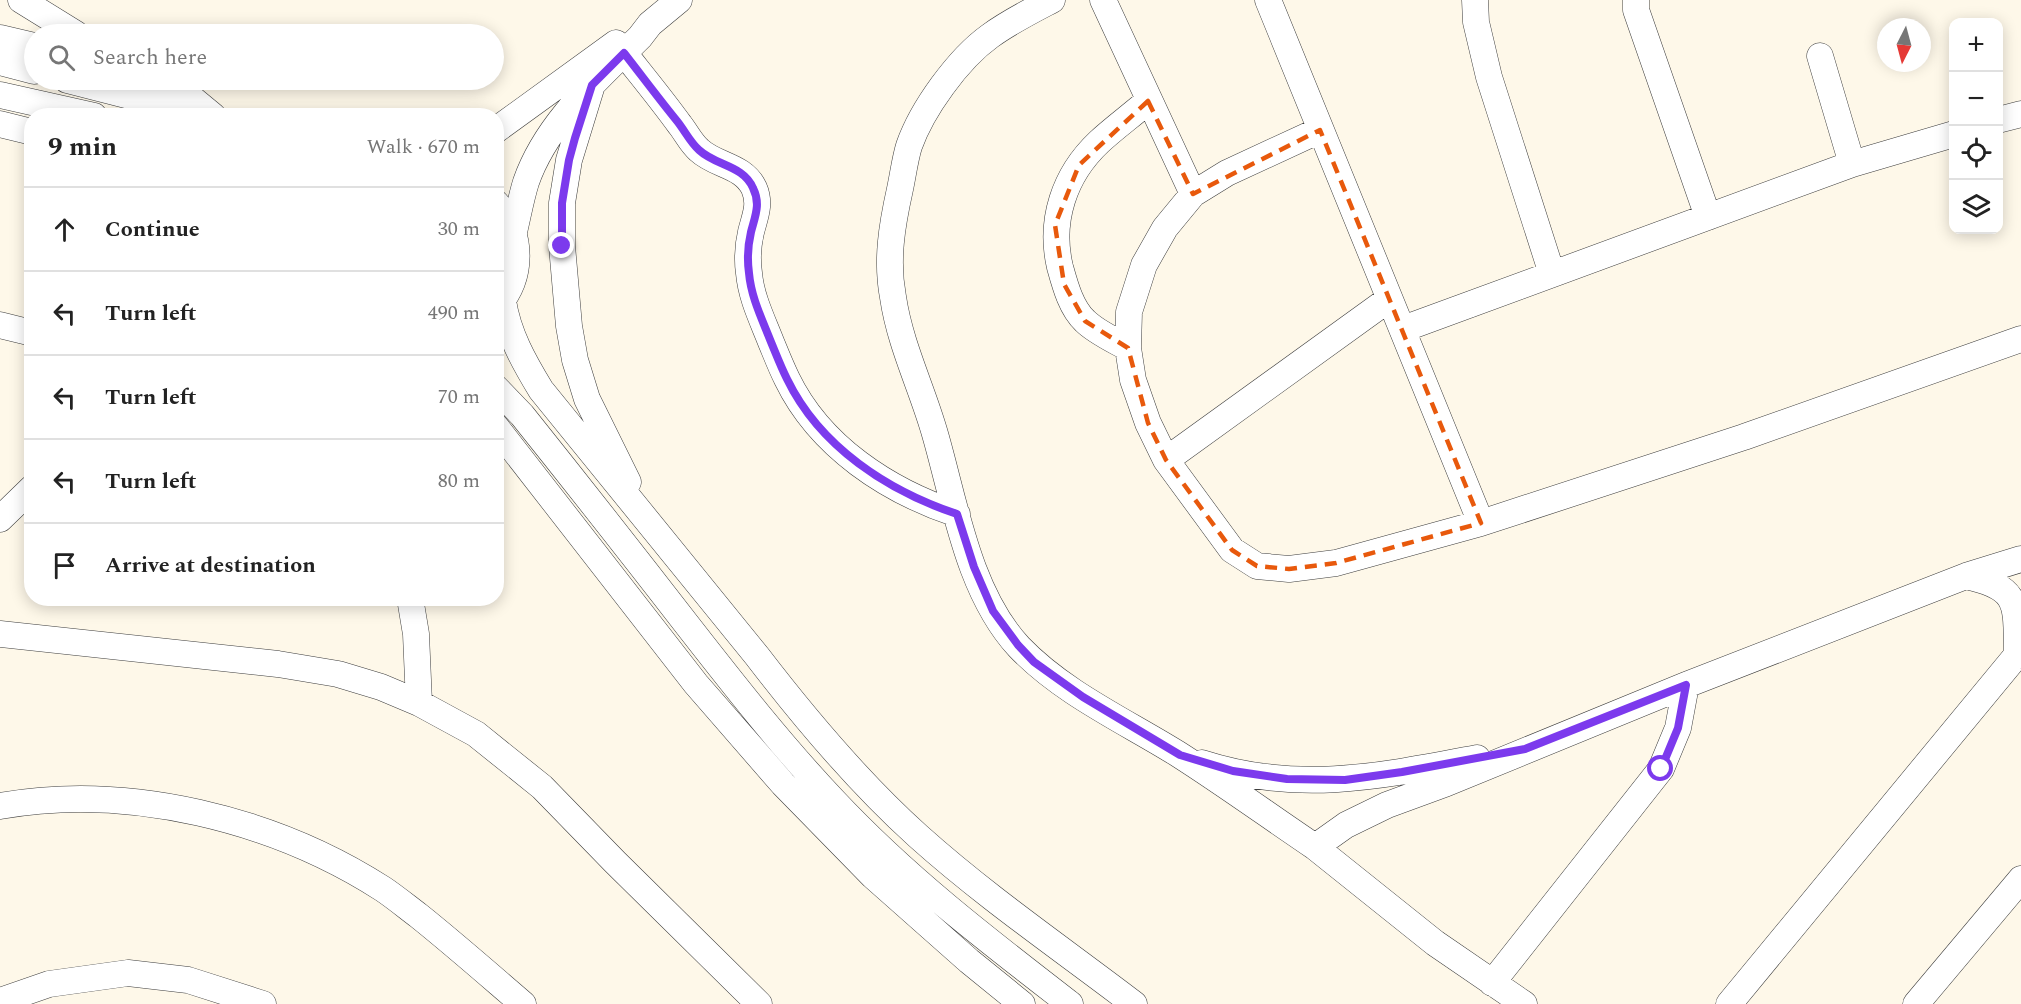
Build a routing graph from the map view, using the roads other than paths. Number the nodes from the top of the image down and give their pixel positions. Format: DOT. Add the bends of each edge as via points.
graph roads {
  1 [pos="21,0"];
  2 [pos="679,0"];
  3 [pos="1052,0"];
  4 [pos="1103,0"];
  5 [pos="1268,0"];
  6 [pos="1474,0"];
  7 [pos="1635,0"];
  8 [pos="60,24"];
  9 [pos="650,24"];
  10 [pos="0,38"];
  11 [pos="24,44"];
  12 [pos="624,53"];
  13 [pos="1820,56"];
  14 [pos="0,62"];
  15 [pos="24,68"];
  16 [pos="592,85"];
  17 [pos="106,90"];
  18 [pos="180,90"];
  19 [pos="0,95"];
  20 [pos="1149,101"];
  21 [pos="58,108"];
  22 [pos="168,108"];
  23 [pos="204,108"];
  24 [pos="2021,114"];
  25 [pos="2003,119"];
  26 [pos="0,124"];
  27 [pos="504,124"];
  28 [pos="24,130"];
  29 [pos="1320,130"];
  30 [pos="1949,135"];
  31 [pos="1852,164"];
  32 [pos="1193,194"];
  33 [pos="504,213"];
  34 [pos="1708,217"];
  35 [pos="514,232"];
  36 [pos="1552,274"];
  37 [pos="504,298"];
  38 [pos="1389,299"];
  39 [pos="504,315"];
  40 [pos="0,325"];
  41 [pos="1403,329"];
  42 [pos="24,331"];
  43 [pos="2021,339"];
  44 [pos="1128,348"];
  45 [pos="504,397"];
  46 [pos="539,435"];
  47 [pos="504,437"];
  48 [pos="516,451"];
  49 [pos="1166,460"];
  50 [pos="24,496"];
  51 [pos="957,514"];
  52 [pos="0,519"];
  53 [pos="1481,523"];
  54 [pos="651,528"];
  55 [pos="2021,559"];
  56 [pos="1966,576"];
  57 [pos="411,606"];
  58 [pos="0,634"];
  59 [pos="2019,653"];
  60 [pos="1686,685"];
  61 [pos="419,703"];
  62 [pos="1525,749"];
  63 [pos="1180,755"];
  64 [pos="0,806"];
  65 [pos="1315,847"];
  66 [pos="2021,879"];
  67 [pos="1492,983"];
  68 [pos="0,1001"];
  69 [pos="263,1004"];
  70 [pos="523,1004"];
  71 [pos="759,1004"];
  72 [pos="1022,1004"];
  73 [pos="1070,1004"];
  74 [pos="1134,1004"];
  75 [pos="1524,1004"];
  76 [pos="1729,1004"];
  77 [pos="1916,1004"];
  1 -- 8 [label="street"];
  2 -- 9 [label="street"];
  3 -- 51 [label="street" via="989,36 929,104 909,146 893,214 889,257 892,296"];
  4 -- 20 [label="street"];
  5 -- 29 [label="street"];
  6 -- 36 [label="street" via="1489,77"];
  7 -- 34 [label="street"];
  9 -- 12 [label="street"];
  9 -- 27 [label="street" via="632,32"];
  10 -- 11 [label="street"];
  12 -- 16 [label="street"];
  12 -- 51 [label="street" via="694,145 710,158 738,170 755,190 758,209 748,252 750,285 787,380 801,402 834,441 873,474 915,498"];
  13 -- 31 [label="street"];
  14 -- 15 [label="street"];
  16 -- 35 [label="street" via="557,124 535,161"];
  16 -- 54 [label="street" via="569,160 562,203 571,343 587,399"];
  17 -- 22 [label="street"];
  18 -- 23 [label="street"];
  19 -- 21 [label="street"];
  20 -- 32 [label="street"];
  20 -- 44 [label="street" via="1098,143 1079,165 1062,199 1055,225 1057,252 1073,304 1085,321"];
  24 -- 25 [label="street"];
  26 -- 28 [label="street"];
  29 -- 32 [label="street" via="1227,173"];
  29 -- 38 [label="street"];
  30 -- 31 [label="street"];
  31 -- 34 [label="street"];
  32 -- 44 [label="street" via="1165,228 1144,265 1129,312"];
  33 -- 35 [label="street"];
  34 -- 36 [label="street"];
  35 -- 37 [label="street" via="515,272"];
  36 -- 41 [label="street"];
  38 -- 41 [label="street"];
  38 -- 49 [label="street"];
  39 -- 54 [label="street" via="541,390"];
  40 -- 42 [label="street"];
  41 -- 53 [label="street"];
  43 -- 53 [label="street" via="1744,437"];
  44 -- 49 [label="street" via="1133,380"];
  45 -- 46 [label="street"];
  46 -- 48 [label="street"];
  46 -- 73 [label="street" via="762,721 833,800 938,900"];
  47 -- 48 [label="street"];
  48 -- 72 [label="street" via="696,684 783,784 881,884"];
  49 -- 53 [label="street" via="1232,550 1257,566 1289,569 1336,563"];
  50 -- 52 [label="street"];
  51 -- 63 [label="street" via="993,611 1018,645 1034,662 1083,697"];
  54 -- 74 [label="street" via="816,730 880,800 956,869"];
  55 -- 56 [label="street"];
  56 -- 59 [label="street" via="1999,585 2010,594 2016,607"];
  56 -- 60 [label="street"];
  57 -- 61 [label="street"];
  58 -- 61 [label="street" via="278,664 338,674"];
  59 -- 76 [label="street"];
  60 -- 62 [label="street"];
  60 -- 67 [label="street" via="1678,728 1661,769"];
  61 -- 71 [label="street" via="476,734 542,787"];
  62 -- 63 [label="street" via="1374,777 1326,780 1260,776"];
  62 -- 65 [label="street" via="1386,805 1346,825"];
  63 -- 65 [label="street"];
  64 -- 70 [label="street" via="68,800 135,802 207,813 270,834 346,867 385,890"];
  65 -- 67 [label="street" via="1435,944"];
  66 -- 77 [label="street"];
  67 -- 75 [label="street"];
  68 -- 69 [label="street" via="49,984 128,973 188,980"];
}
